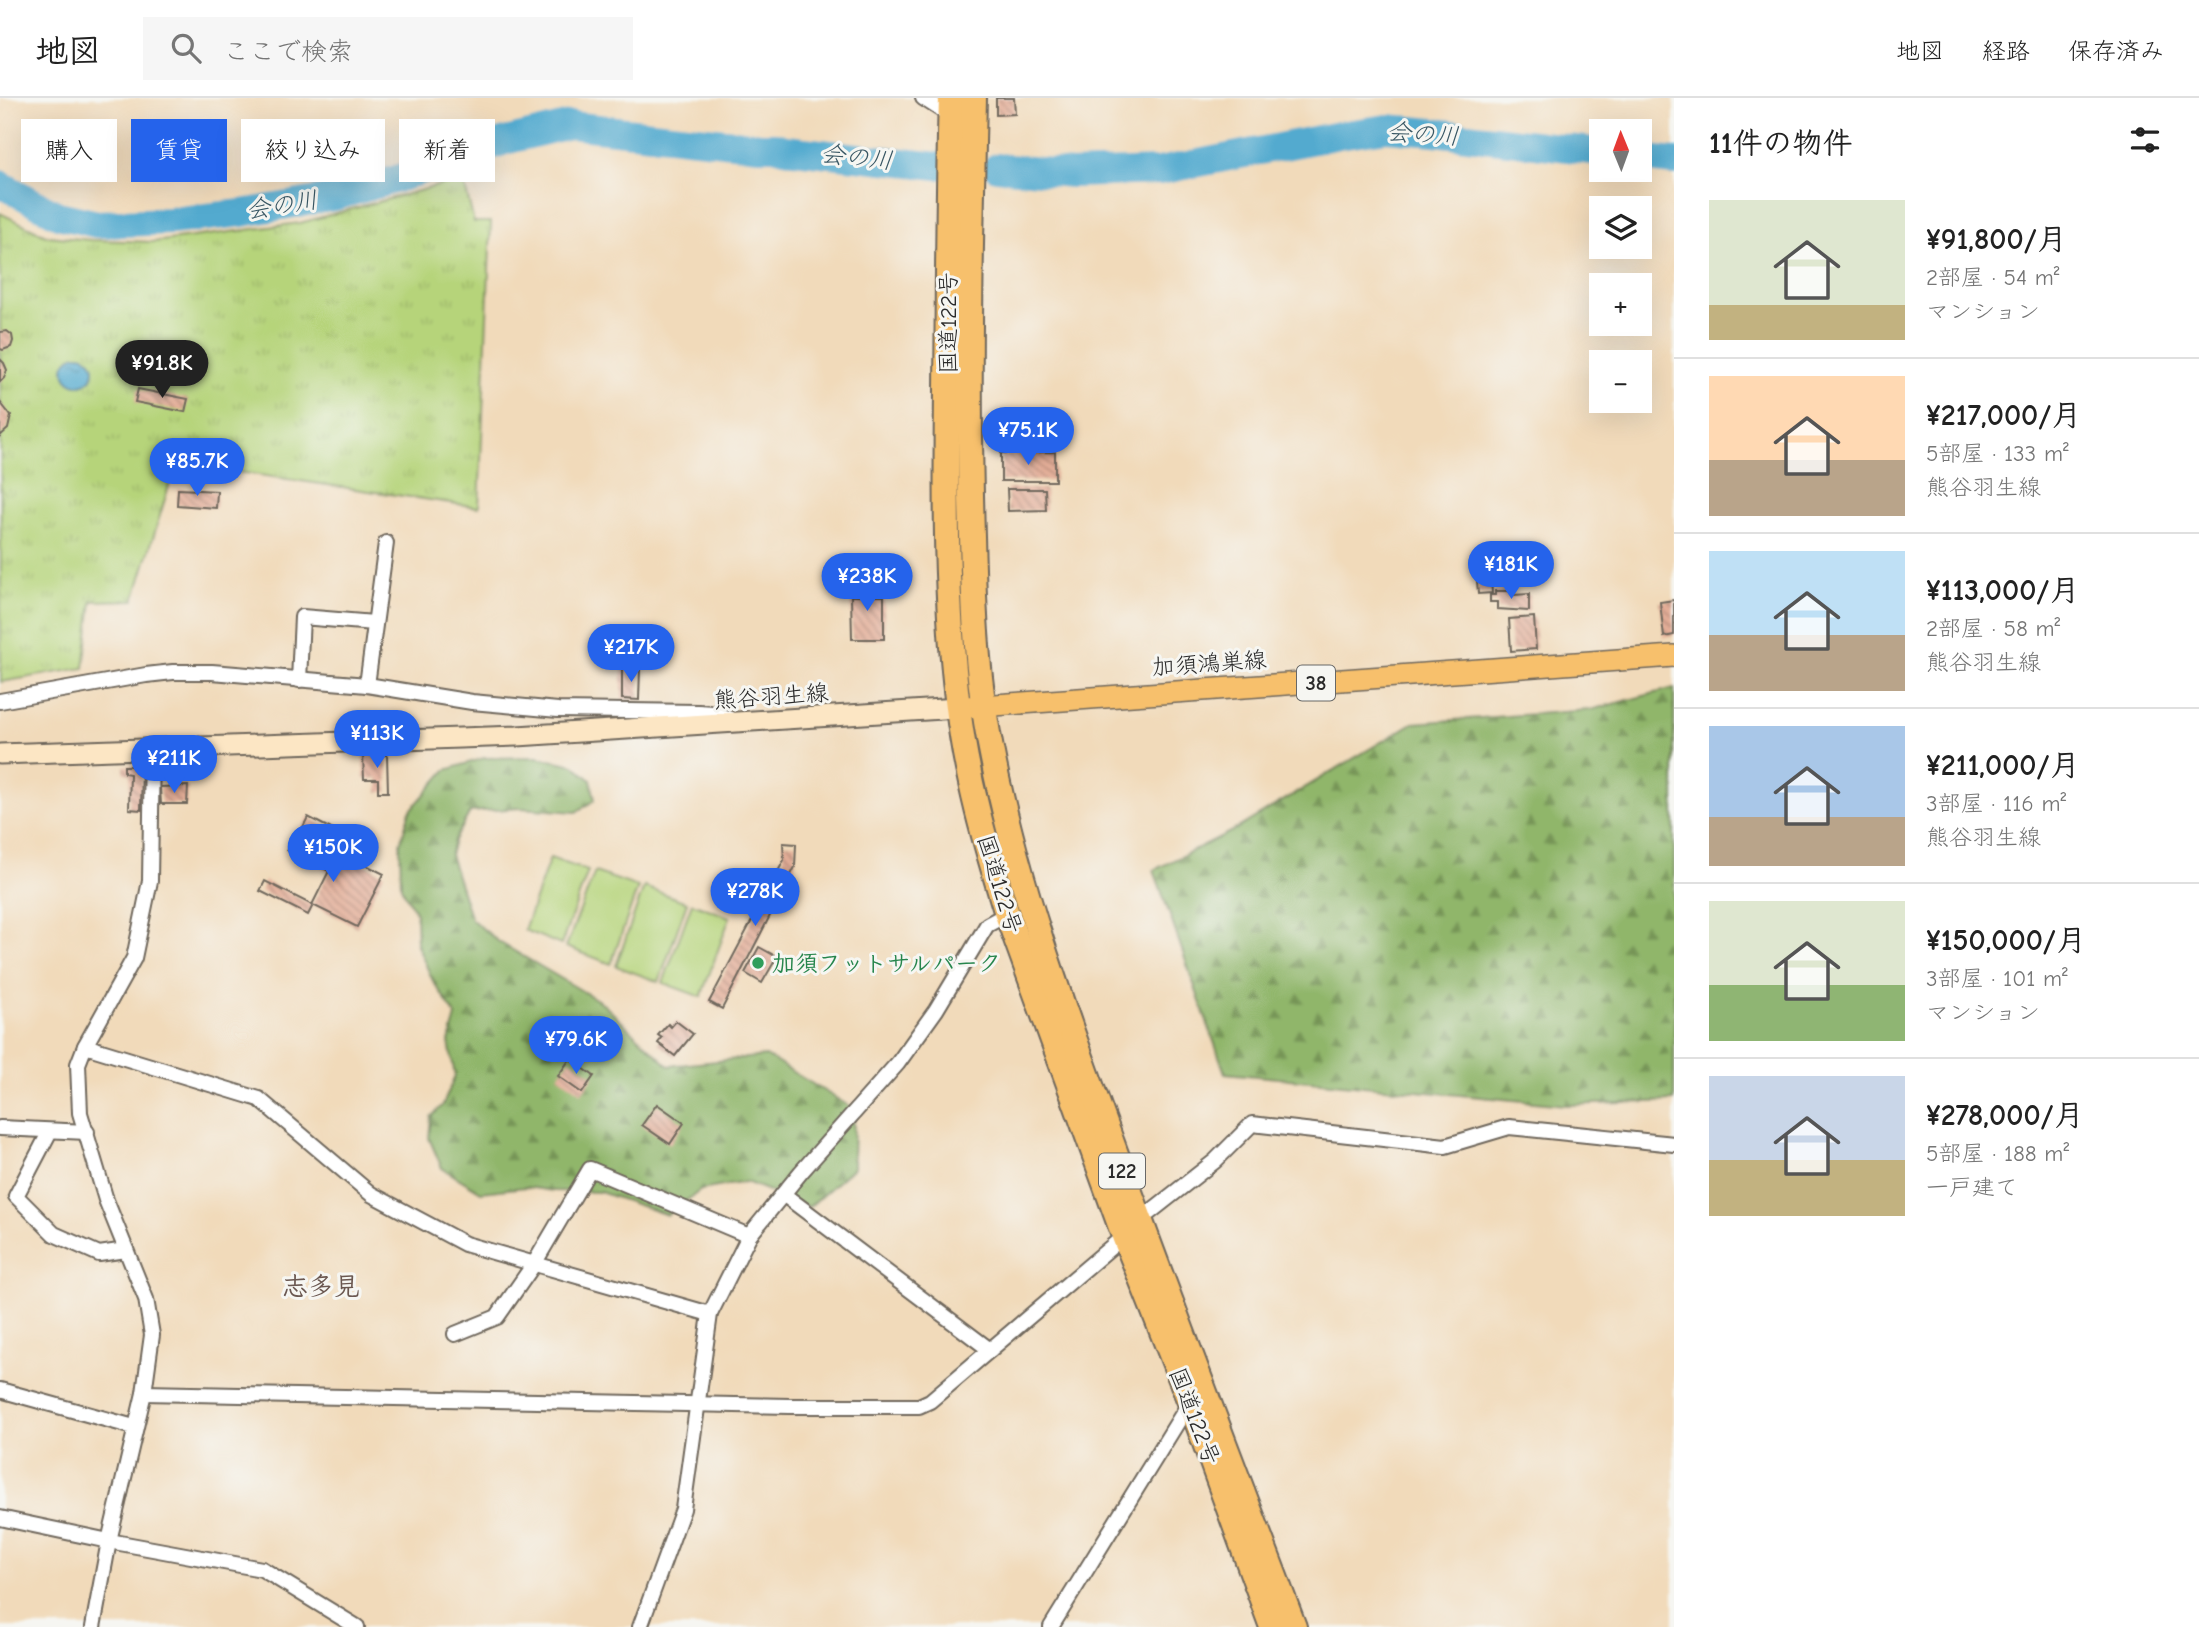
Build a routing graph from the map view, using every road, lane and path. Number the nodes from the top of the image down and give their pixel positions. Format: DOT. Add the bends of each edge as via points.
graph roads {
  1 [pos="923,98"];
  2 [pos="974,98"];
  3 [pos="951,107"];
  4 [pos="386,543"];
  5 [pos="374,623"];
  6 [pos="1674,656"];
  7 [pos="299,680"];
  8 [pos="367,685"];
  9 [pos="0,701"];
  10 [pos="985,705"];
  11 [pos="958,708"];
  12 [pos="741,723"];
  13 [pos="152,749"];
  14 [pos="0,754"];
  15 [pos="1007,914"];
  16 [pos="85,1046"];
  17 [pos="0,1128"];
  18 [pos="50,1130"];
  19 [pos="87,1132"];
  20 [pos="1674,1144"];
  21 [pos="783,1194"];
  22 [pos="1132,1228"];
  23 [pos="750,1236"];
  24 [pos="126,1250"];
  25 [pos="534,1264"];
  26 [pos="710,1314"];
  27 [pos="455,1334"];
  28 [pos="990,1350"];
  29 [pos="0,1390"];
  30 [pos="144,1393"];
  31 [pos="1190,1402"];
  32 [pos="697,1403"];
  33 [pos="134,1427"];
  34 [pos="0,1518"];
  35 [pos="109,1541"];
  36 [pos="93,1627"];
  37 [pos="357,1627"];
  38 [pos="640,1627"];
  39 [pos="1051,1627"];
  40 [pos="1272,1627"];
  41 [pos="1294,1627"];
  1 -- 3 [label="street"];
  2 -- 10 [label="highway, 国道122号 / 122" via="969,402 975,611"];
  3 -- 11 [label="highway, 国道122号 / 122" via="947,546"];
  4 -- 5 [label="street"];
  5 -- 7 [label="street" via="302,617"];
  5 -- 8 [label="street"];
  6 -- 10 [label="main road, 加須鴻巣線 / 38"];
  7 -- 8 [label="street"];
  7 -- 9 [label="street" via="173,672"];
  8 -- 12 [label="street" via="558,710 712,713"];
  10 -- 11 [label="main road, 加須鴻巣線 / 38"];
  10 -- 22 [label="highway, 国道122号 / 122" via="998,784 1030,906"];
  11 -- 12 [label="main road, 熊谷羽生線"];
  11 -- 15 [label="highway, 国道122号 / 122" via="976,802"];
  12 -- 13 [label="main road, 熊谷羽生線"];
  13 -- 14 [label="main road, 熊谷羽生線"];
  13 -- 16 [label="street" via="150,881 134,958"];
  15 -- 21 [label="street" via="987,925 898,1063"];
  15 -- 22 [label="highway, 国道122号 / 122"];
  16 -- 19 [label="street" via="78,1063 80,1113"];
  16 -- 25 [label="street" via="259,1099 371,1194 466,1244"];
  17 -- 18 [label="street"];
  18 -- 19 [label="street"];
  18 -- 24 [label="street" via="16,1196 54,1234 99,1254"];
  19 -- 24 [label="street"];
  20 -- 22 [label="street" via="1509,1127 1445,1146 1252,1124 1215,1161"];
  21 -- 23 [label="street"];
  21 -- 28 [label="street"];
  22 -- 28 [label="street"];
  22 -- 31 [label="highway, 国道122号 / 122"];
  22 -- 41 [label="highway, 国道122号 / 122"];
  23 -- 25 [label="street" via="590,1169"];
  23 -- 26 [label="street"];
  24 -- 30 [label="street" via="146,1299 152,1335"];
  25 -- 26 [label="street"];
  25 -- 27 [label="street" via="497,1317"];
  26 -- 32 [label="street"];
  28 -- 32 [label="street" via="919,1406"];
  29 -- 33 [label="street"];
  30 -- 32 [label="street"];
  30 -- 33 [label="street"];
  31 -- 39 [label="street"];
  31 -- 40 [label="highway, 国道122号 / 122"];
  32 -- 38 [label="street" via="683,1508"];
  33 -- 35 [label="street"];
  34 -- 35 [label="street"];
  35 -- 36 [label="street"];
  35 -- 37 [label="street" via="262,1569"];
}
